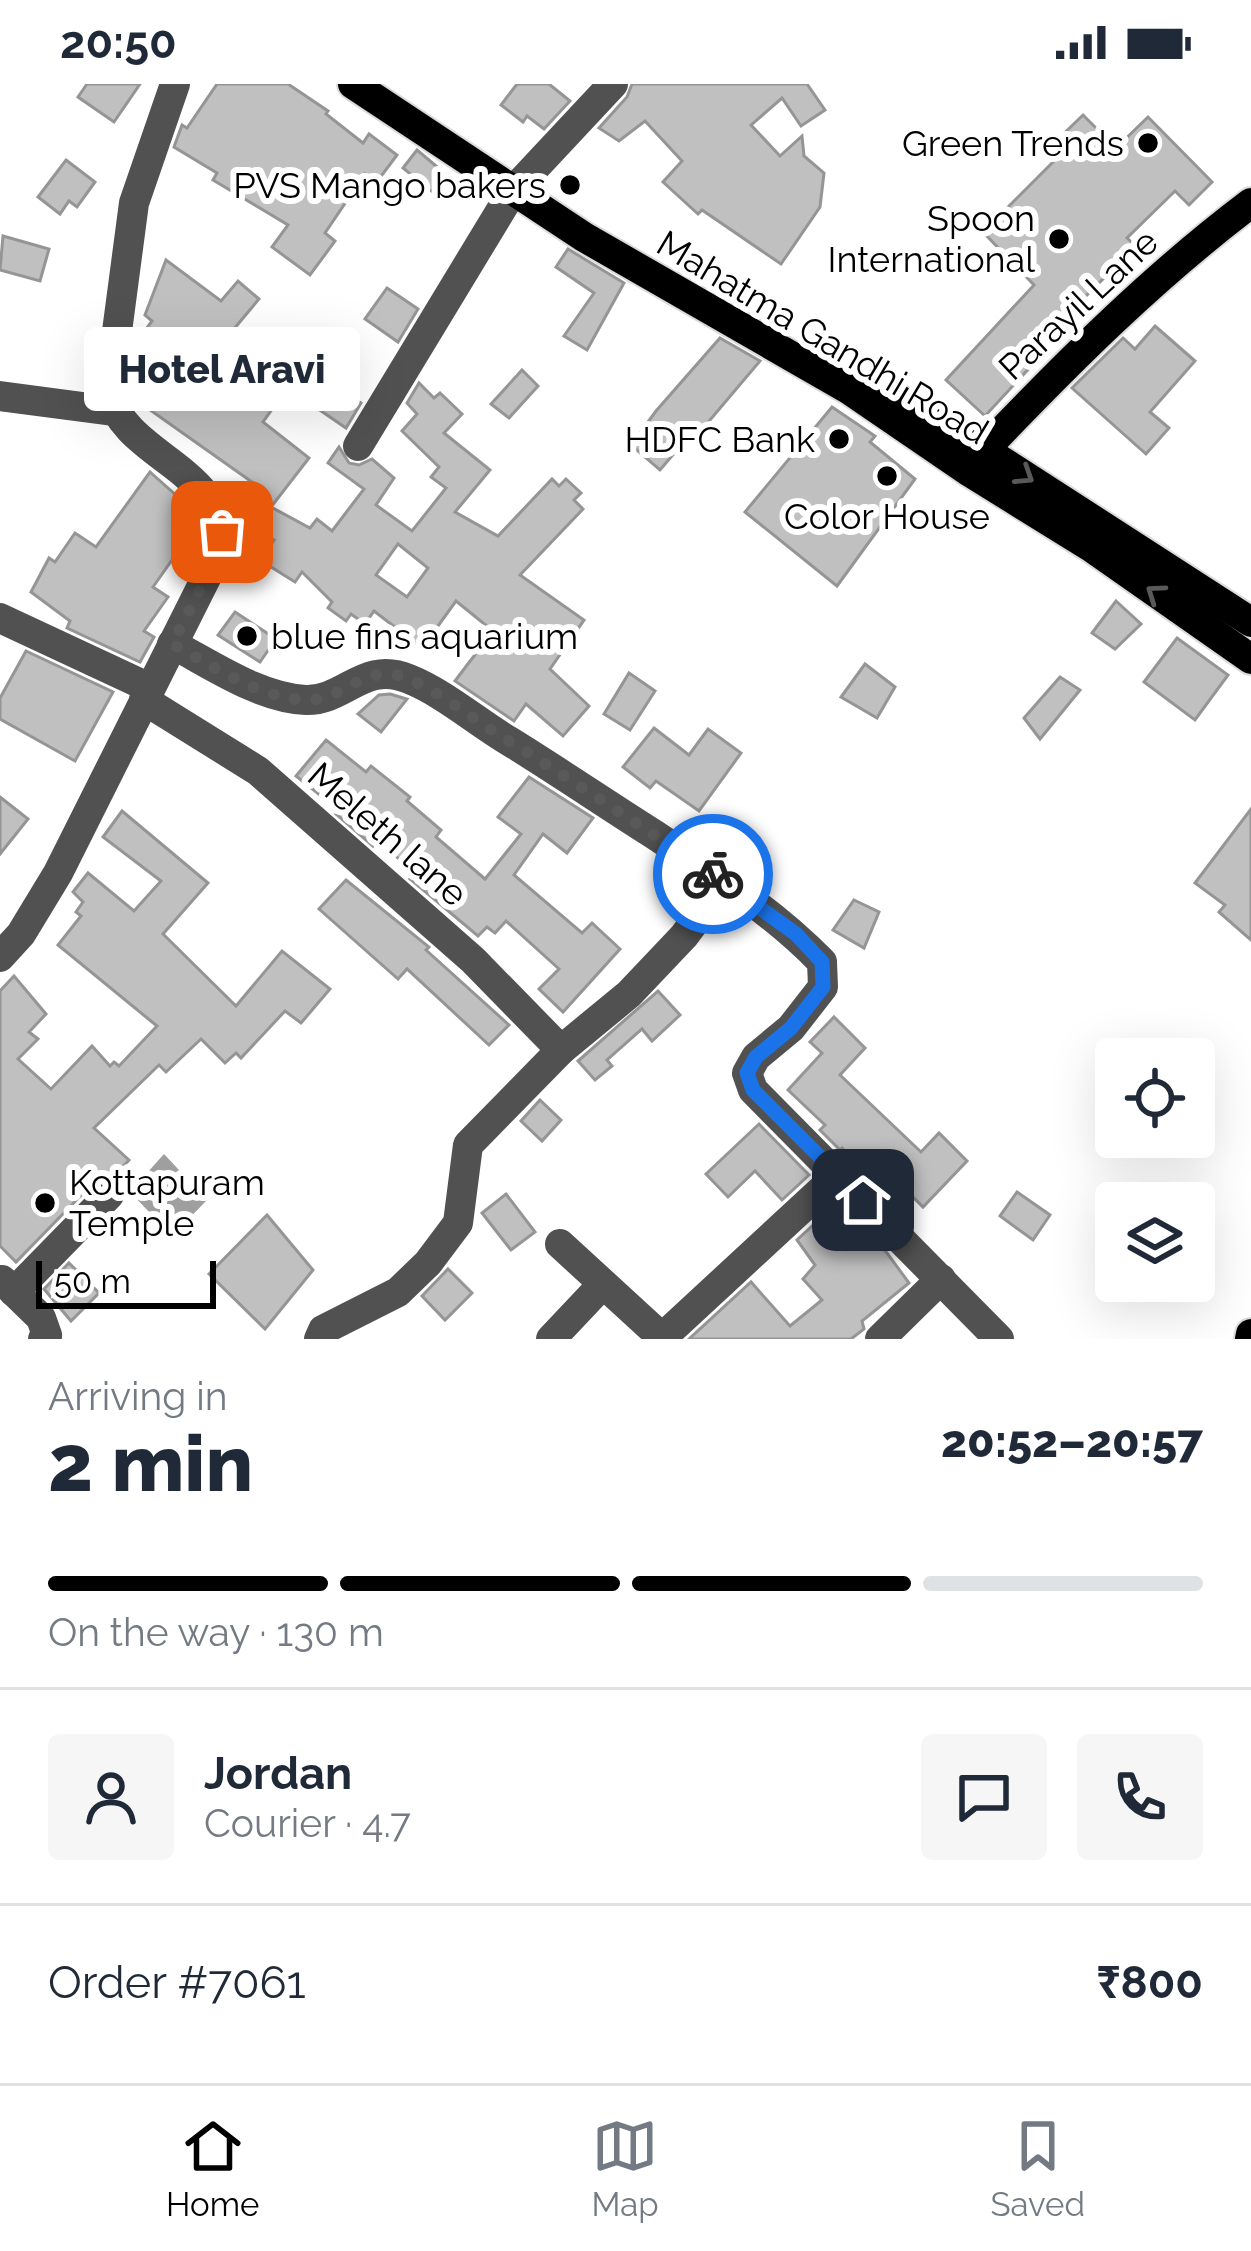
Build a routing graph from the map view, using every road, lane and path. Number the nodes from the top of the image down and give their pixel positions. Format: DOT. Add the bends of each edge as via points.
graph roads {
  1 [pos="175,84"];
  2 [pos="353,84"];
  3 [pos="390,84"];
  4 [pos="613,84"];
  5 [pos="519,184"];
  6 [pos="1251,202"];
  7 [pos="0,397"];
  8 [pos="113,411"];
  9 [pos="358,446"];
  10 [pos="977,461"];
  11 [pos="0,618"];
  12 [pos="1251,622"];
  13 [pos="172,644"];
  14 [pos="1251,659"];
  15 [pos="147,694"];
  16 [pos="725,881"];
  17 [pos="0,957"];
  18 [pos="561,1050"];
  19 [pos="838,1174"];
  20 [pos="109,1195"];
  21 [pos="560,1244"];
  22 [pos="940,1279"];
  23 [pos="7,1285"];
  24 [pos="602,1285"];
  25 [pos="43,1339"];
  26 [pos="319,1339"];
  27 [pos="551,1339"];
  28 [pos="880,1339"];
  29 [pos="999,1339"];
  1 -- 8 [label="street" via="134,203 109,373"];
  2 -- 5 [label="main road, Mahatma Gandhi Road"];
  3 -- 5 [label="main road, Mahatma Gandhi Road"];
  4 -- 5 [label="street"];
  5 -- 9 [label="street"];
  5 -- 10 [label="main road, Mahatma Gandhi Road" via="584,237"];
  6 -- 10 [label="main road, Parayil Lane" via="1152,284"];
  7 -- 8 [label="street"];
  8 -- 13 [label="street" via="194,479 222,532"];
  10 -- 12 [label="main road, Mahatma Gandhi Road, one-way"];
  14 -- 10 [label="main road, Mahatma Gandhi Road, one-way"];
  11 -- 15 [label="street, Meleth lane"];
  13 -- 15 [label="street"];
  13 -- 16 [label="street" via="307,700 376,673 410,679"];
  15 -- 17 [label="street" via="58,873"];
  15 -- 18 [label="street, Meleth lane" via="258,771 473,960"];
  16 -- 18 [label="street" via="629,994"];
  16 -- 19 [label="street" via="822,962 823,987 747,1073 753,1090"];
  18 -- 26 [label="street" via="468,1145 458,1223 428,1264 398,1292"];
  19 -- 22 [label="street"];
  19 -- 24 [label="street" via="665,1335"];
  20 -- 23 [label="street"];
  21 -- 24 [label="street"];
  22 -- 28 [label="street"];
  22 -- 29 [label="street"];
  23 -- 25 [label="street" via="46,1327"];
  24 -- 27 [label="street"];
}
